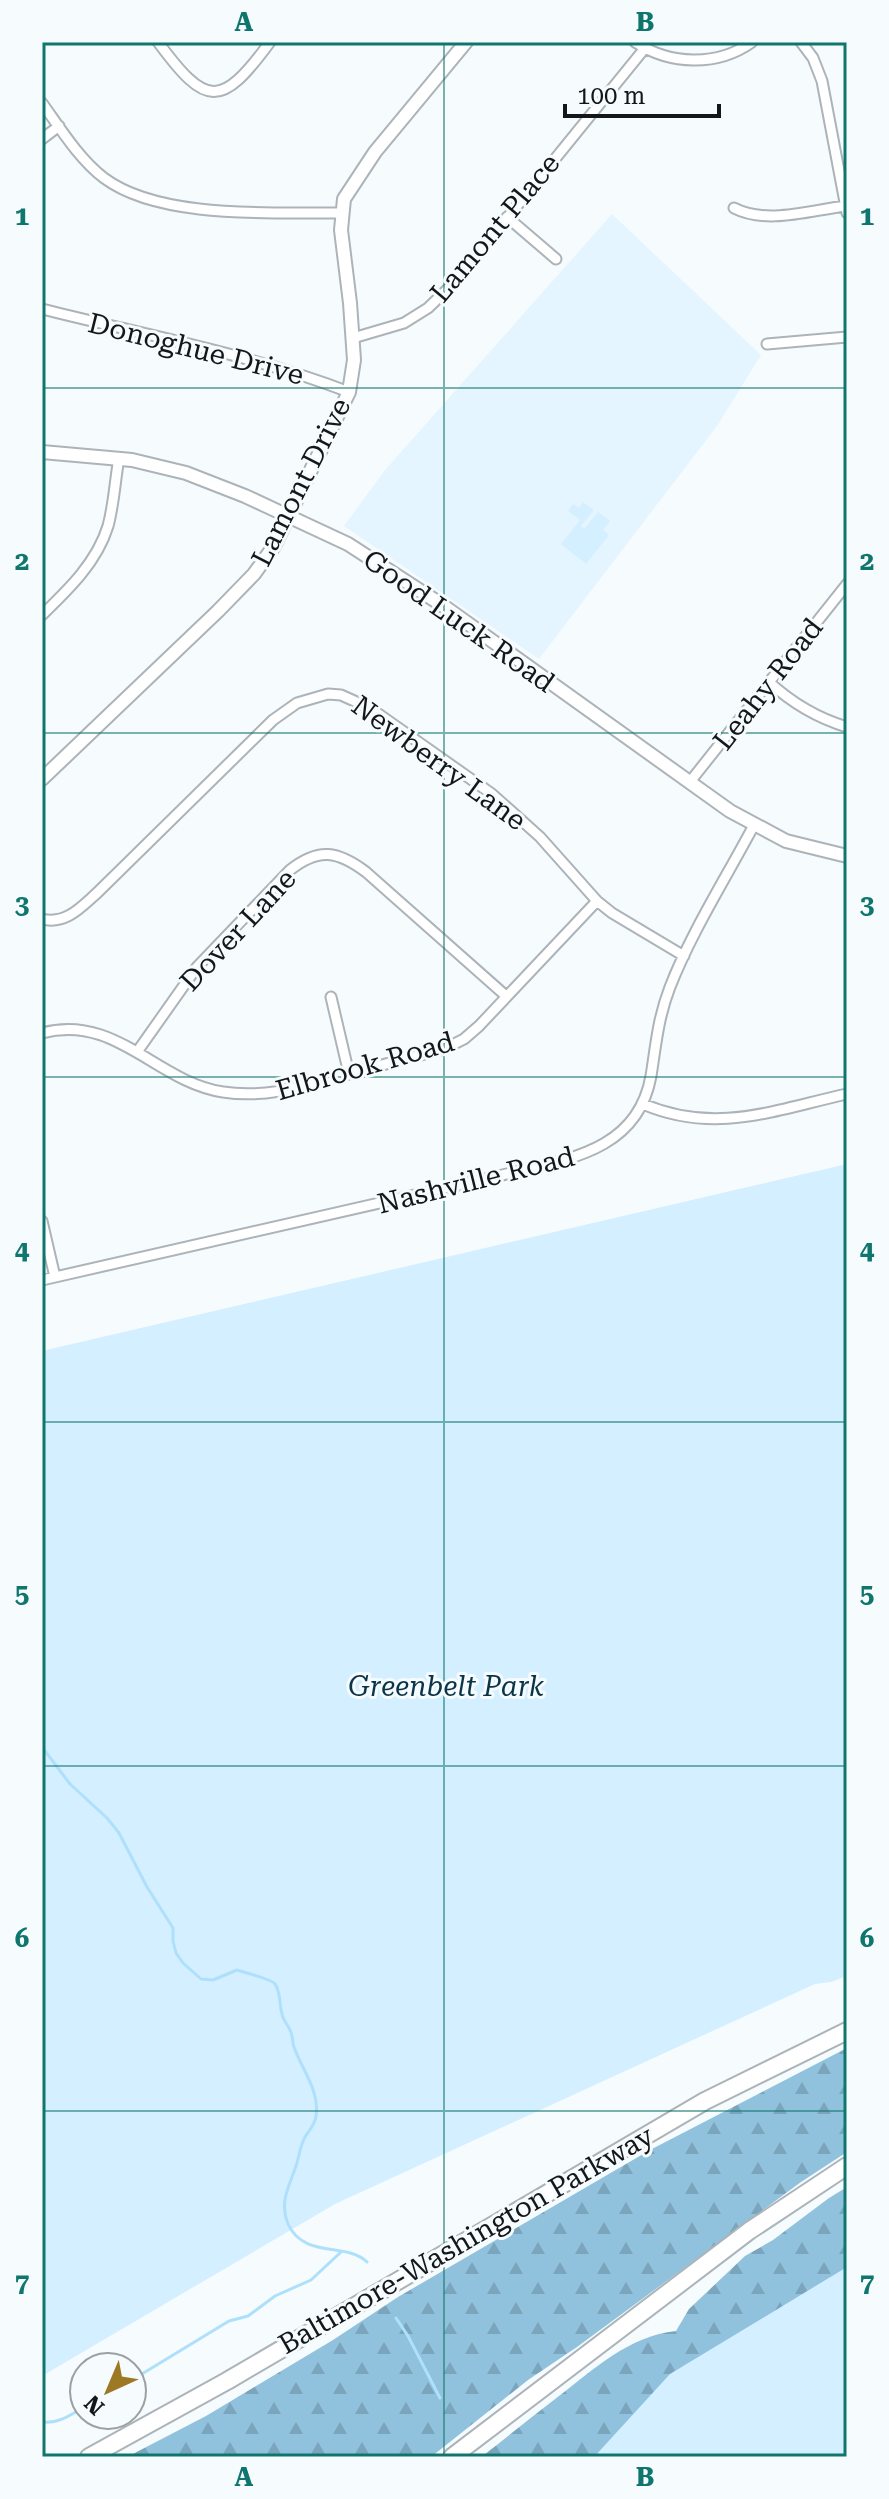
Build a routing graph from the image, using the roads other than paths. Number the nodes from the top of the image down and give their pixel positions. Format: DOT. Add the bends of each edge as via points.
graph roads {
  1 [pos="158,42"];
  2 [pos="270,42"];
  3 [pos="466,42"];
  4 [pos="635,42"];
  5 [pos="752,42"];
  6 [pos="801,42"];
  7 [pos="645,48"];
  8 [pos="42,103"];
  9 [pos="59,126"];
  10 [pos="42,139"];
  11 [pos="734,208"];
  12 [pos="846,210"];
  13 [pos="342,213"];
  14 [pos="507,217"];
  15 [pos="556,259"];
  16 [pos="42,309"];
  17 [pos="847,337"];
  18 [pos="353,338"];
  19 [pos="767,344"];
  20 [pos="349,392"];
  21 [pos="42,452"];
  22 [pos="119,458"];
  23 [pos="290,517"];
  24 [pos="847,584"];
  25 [pos="42,615"];
  26 [pos="769,682"];
  27 [pos="847,727"];
  28 [pos="42,779"];
  29 [pos="689,783"];
  30 [pos="754,825"];
  31 [pos="847,856"];
  32 [pos="597,901"];
  33 [pos="42,919"];
  34 [pos="684,956"];
  35 [pos="506,996"];
  36 [pos="331,997"];
  37 [pos="42,1033"];
  38 [pos="137,1052"];
  39 [pos="349,1074"];
  40 [pos="847,1094"];
  41 [pos="643,1104"];
  42 [pos="42,1221"];
  43 [pos="55,1277"];
  44 [pos="42,1280"];
  45 [pos="847,2031"];
  46 [pos="847,2166"];
  47 [pos="89,2457"];
  48 [pos="452,2457"];
  1 -- 2 [label="street" via="190,82 206,92 239,81"];
  3 -- 13 [label="main road, Lamont Drive" via="361,171"];
  4 -- 7 [label="street"];
  5 -- 7 [label="street" via="704,61"];
  6 -- 12 [label="street" via="822,81"];
  7 -- 14 [label="street, Lamont Place"];
  8 -- 9 [label="street"];
  9 -- 10 [label="street"];
  9 -- 13 [label="street" via="101,175 136,195 186,207"];
  11 -- 12 [label="street" via="778,216"];
  13 -- 18 [label="main road, Lamont Drive"];
  14 -- 15 [label="street"];
  14 -- 18 [label="street, Lamont Place" via="428,308 404,323"];
  16 -- 20 [label="street, Donoghue Drive" via="264,363"];
  17 -- 19 [label="street"];
  18 -- 20 [label="main road, Lamont Drive"];
  20 -- 23 [label="main road, Lamont Drive"];
  21 -- 22 [label="main road, Good Luck Road"];
  22 -- 23 [label="main road, Good Luck Road" via="186,473"];
  22 -- 25 [label="street" via="109,523 98,549"];
  23 -- 28 [label="main road, Lamont Drive" via="254,574"];
  23 -- 29 [label="main road, Good Luck Road" via="348,544 411,585"];
  24 -- 26 [label="street, Leahy Road"];
  26 -- 27 [label="street" via="806,711"];
  26 -- 29 [label="street, Leahy Road"];
  29 -- 30 [label="main road, Good Luck Road"];
  30 -- 31 [label="main road, Good Luck Road" via="786,841"];
  30 -- 34 [label="street, Nashville Road"];
  32 -- 33 [label="street, Newberry Lane" via="540,837 492,794 370,708 328,694 297,703 273,720 72,915"];
  32 -- 34 [label="street, Newberry Lane"];
  32 -- 35 [label="street, Elbrook Road"];
  34 -- 41 [label="street, Nashville Road" via="658,1022"];
  35 -- 38 [label="street, Dover Lane" via="366,872 340,856 321,855 290,870 197,967"];
  35 -- 39 [label="street, Elbrook Road" via="464,1039 444,1049"];
  36 -- 39 [label="street"];
  37 -- 38 [label="street, Elbrook Road" via="95,1032"];
  38 -- 39 [label="street, Elbrook Road" via="173,1074 221,1092 266,1094"];
  40 -- 41 [label="street" via="729,1120 693,1119"];
  41 -- 43 [label="street, Nashville Road" via="612,1139 585,1154"];
  42 -- 43 [label="street"];
  43 -- 44 [label="street, Nashville Road"];
  45 -- 47 [label="highway, Baltimore-Washington Parkway" via="705,2101"];
  46 -- 48 [label="highway" via="749,2231"];
}
